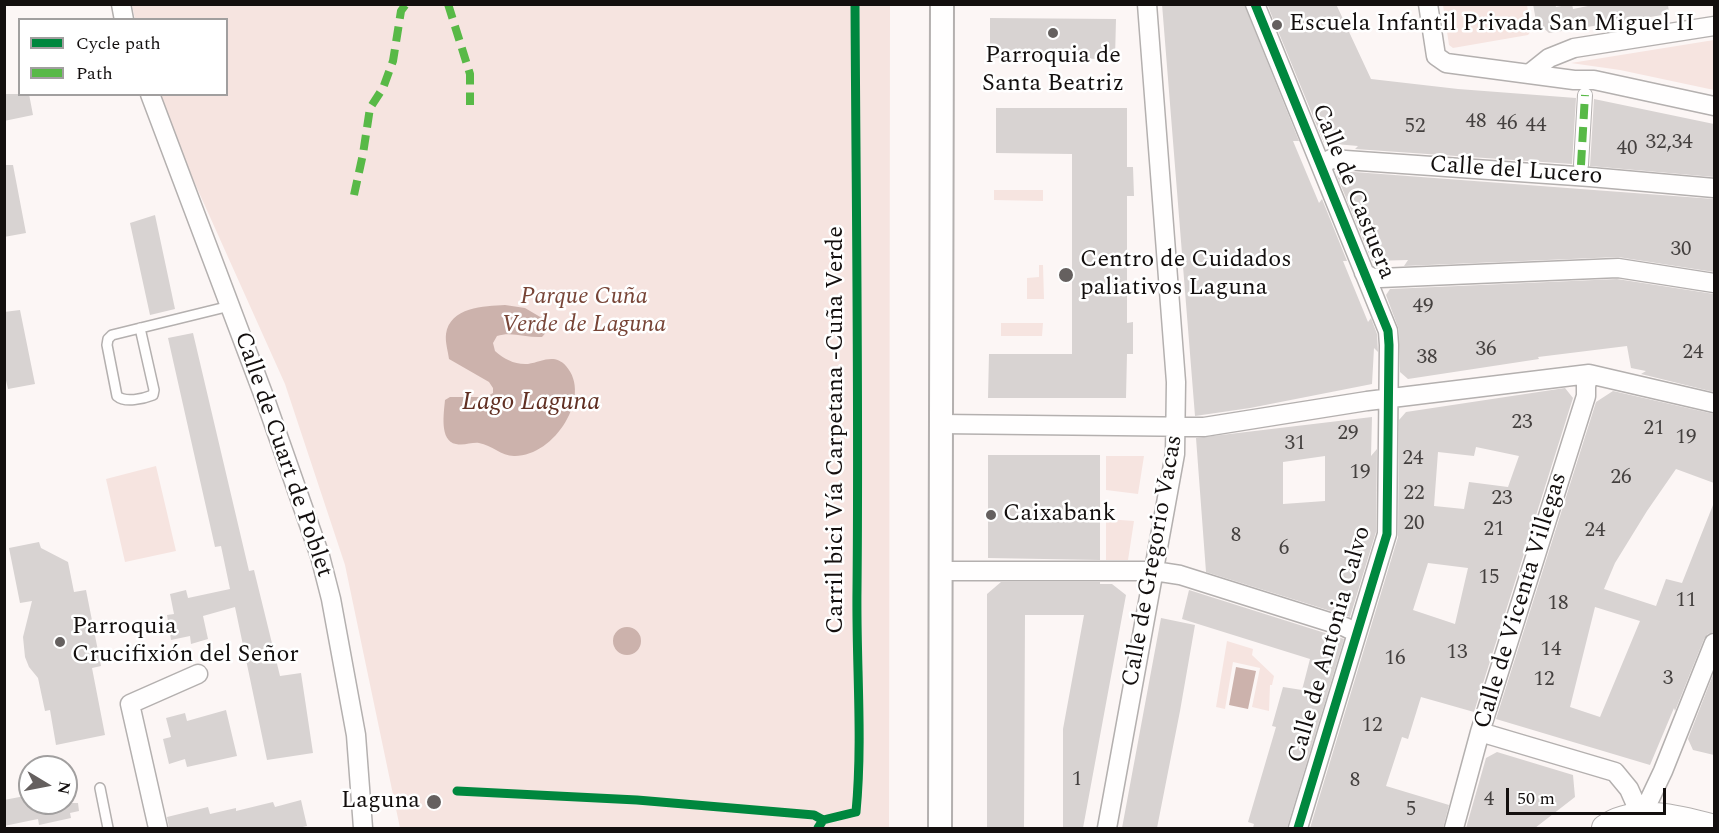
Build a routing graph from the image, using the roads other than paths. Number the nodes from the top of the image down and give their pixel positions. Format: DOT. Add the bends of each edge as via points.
graph roads {
  1 [pos="942,4"];
  2 [pos="1147,4"];
  3 [pos="1255,4"];
  4 [pos="1428,4"];
  5 [pos="1714,26"];
  6 [pos="1529,74"];
  7 [pos="1585,95"];
  8 [pos="151,96"];
  9 [pos="1714,106"];
  10 [pos="1581,165"];
  11 [pos="1322,169"];
  12 [pos="1714,188"];
  13 [pos="1364,273"];
  14 [pos="1714,283"];
  15 [pos="230,306"];
  16 [pos="140,328"];
  17 [pos="1589,374"];
  18 [pos="1388,399"];
  19 [pos="1714,403"];
  20 [pos="941,424"];
  21 [pos="1177,428"];
  22 [pos="940,571"];
  23 [pos="1154,571"];
  24 [pos="1358,633"];
  25 [pos="1714,643"];
  26 [pos="198,674"];
  27 [pos="1480,732"];
  28 [pos="100,788"];
  29 [pos="1638,822"];
  30 [pos="108,828"];
  31 [pos="158,828"];
  32 [pos="363,828"];
  33 [pos="940,828"];
  34 [pos="1107,828"];
  35 [pos="1298,828"];
  36 [pos="1454,828"];
  37 [pos="1605,828"];
  38 [pos="1714,828"];
  1 -- 20 [label="street"];
  2 -- 21 [label="street, Calle de Gregorio Vacas"];
  3 -- 11 [label="street, Calle de Castuera"];
  4 -- 6 [label="street" via="1436,56 1446,63"];
  5 -- 6 [label="street" via="1574,48 1549,58"];
  6 -- 9 [label="street" via="1594,80"];
  7 -- 10 [label="street"];
  8 -- 15 [label="street, Calle de Cuart de Poblet"];
  11 -- 12 [label="street, Calle del Lucero" via="1331,159"];
  11 -- 13 [label="street, Calle de Castuera"];
  13 -- 14 [label="street" via="1380,279 1618,268"];
  13 -- 18 [label="street, Calle de Castuera" via="1388,331"];
  15 -- 16 [label="lane"];
  15 -- 32 [label="street, Calle de Cuart de Poblet" via="320,556 331,599 356,735"];
  16 -- 16 [label="lane" via="108,339 117,396 124,400 153,395"];
  17 -- 18 [label="street"];
  17 -- 19 [label="street"];
  17 -- 27 [label="street, Calle de Vicenta Villegas" via="1587,396"];
  18 -- 21 [label="street"];
  18 -- 24 [label="street, Calle de Antonia Calvo" via="1387,534"];
  20 -- 21 [label="street"];
  20 -- 22 [label="street"];
  21 -- 23 [label="street, Calle de Gregorio Vacas"];
  22 -- 23 [label="street"];
  22 -- 33 [label="street"];
  23 -- 24 [label="street" via="1179,575"];
  23 -- 34 [label="street, Calle de Gregorio Vacas"];
  24 -- 35 [label="street, Calle de Antonia Calvo"];
  25 -- 29 [label="street" via="1664,771"];
  26 -- 31 [label="street" via="130,704"];
  27 -- 29 [label="street" via="1616,772 1629,789"];
  27 -- 36 [label="street, Calle de Vicenta Villegas"];
  28 -- 30 [label="lane"];
  29 -- 37 [label="main road" via="1615,821"];
  29 -- 38 [label="main road" via="1688,821"];
}
